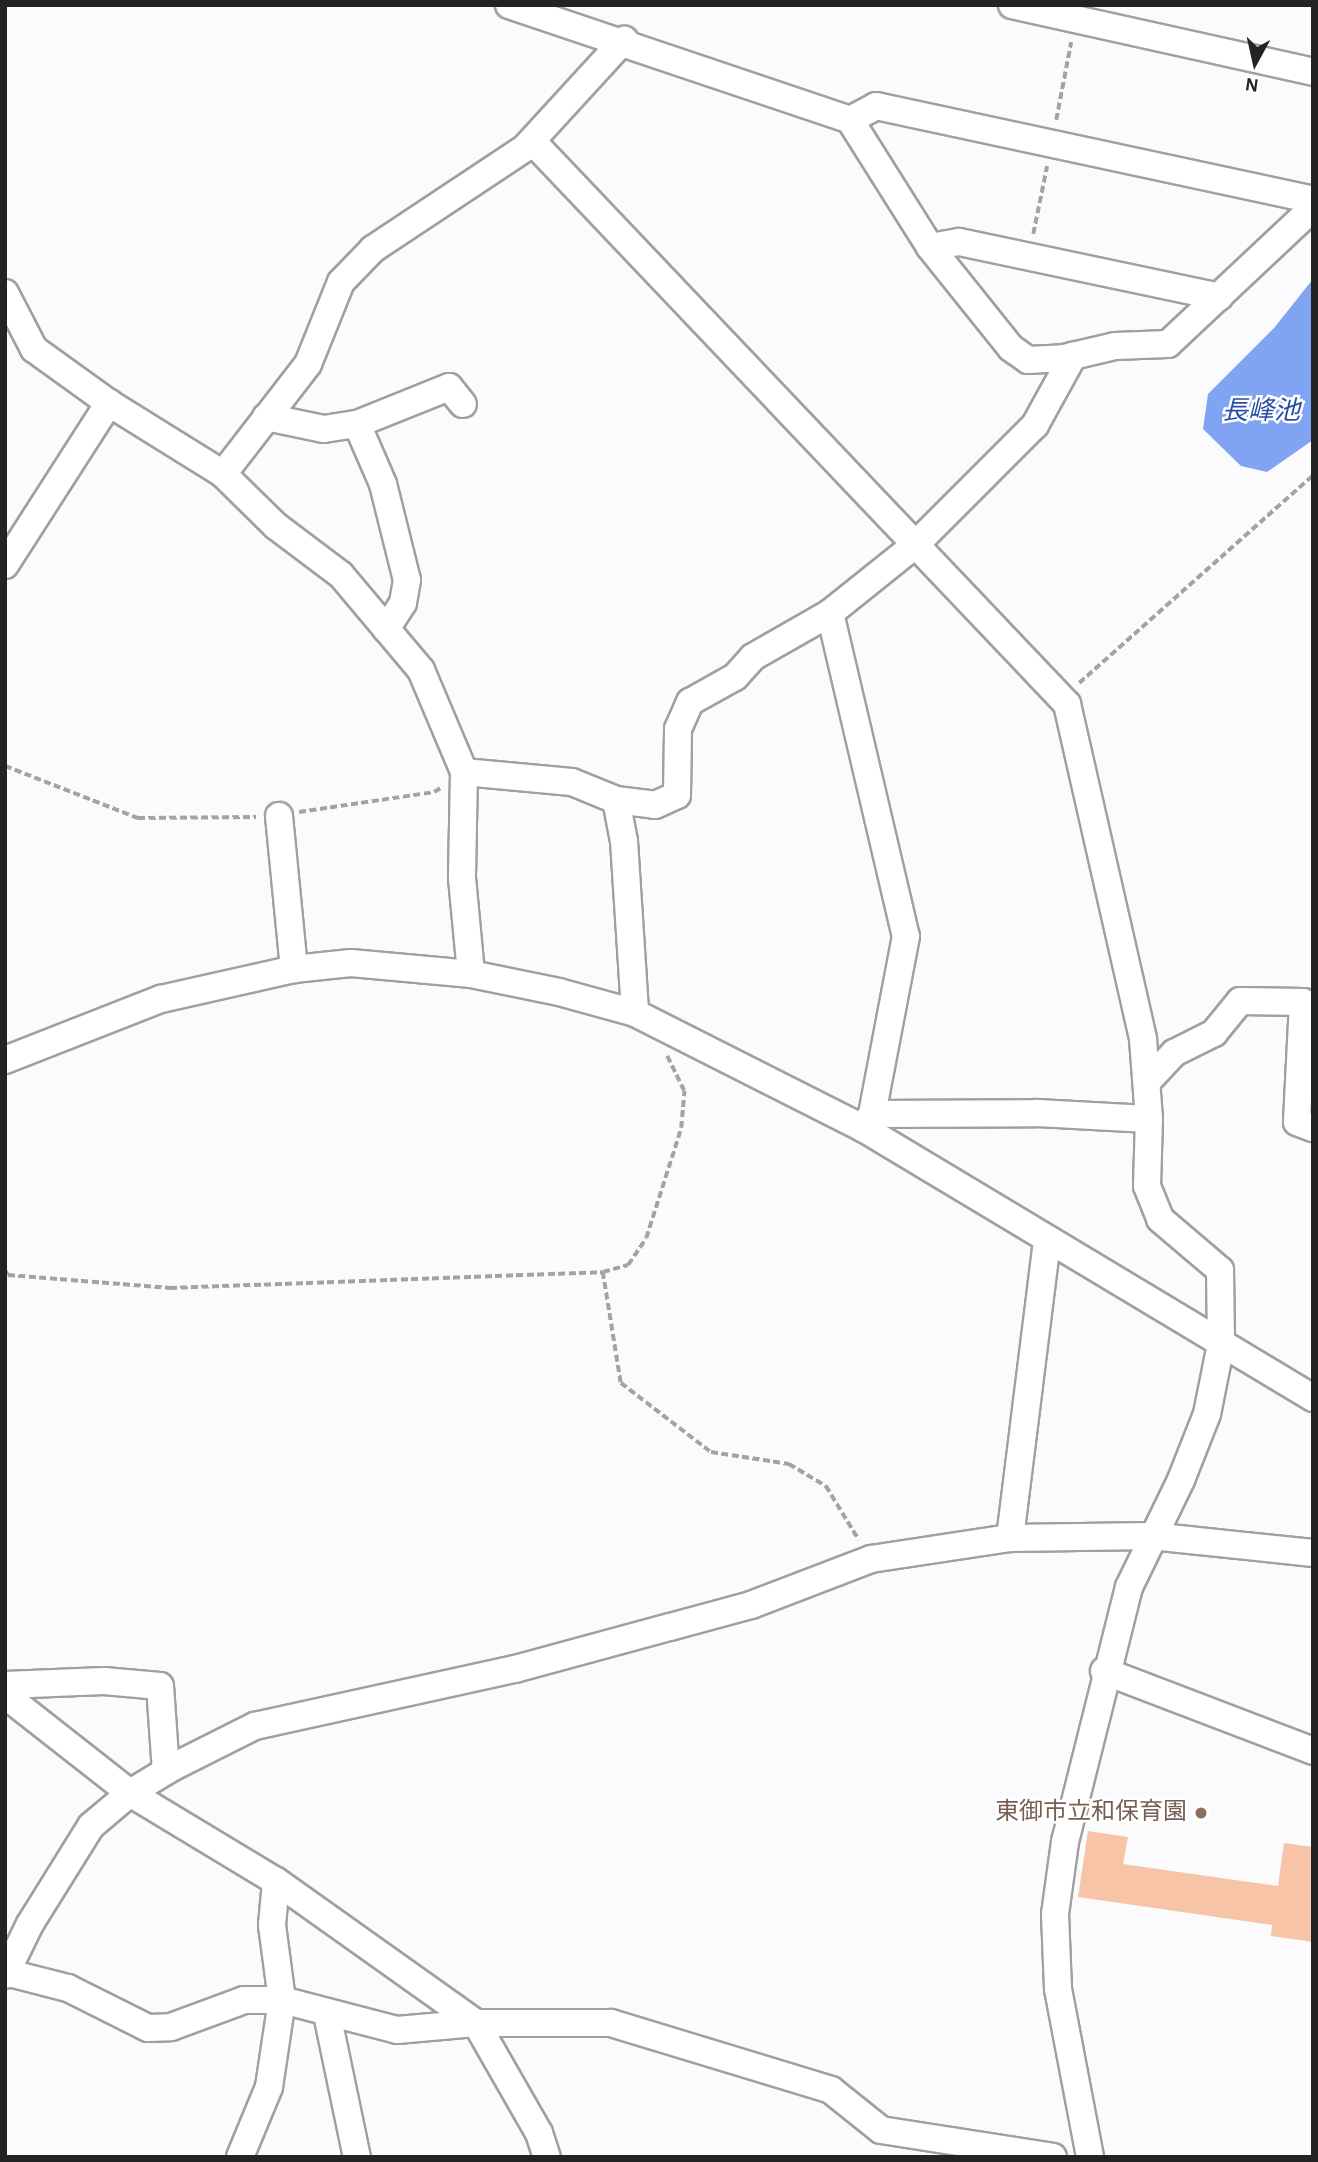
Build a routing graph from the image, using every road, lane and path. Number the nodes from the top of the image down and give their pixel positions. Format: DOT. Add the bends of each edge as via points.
graph roads {
  1 [pos="509,5"];
  2 [pos="1012,5"];
  3 [pos="1076,19"];
  4 [pos="624,40"];
  5 [pos="1313,72"];
  6 [pos="849,120"];
  7 [pos="532,141"];
  8 [pos="1051,144"];
  9 [pos="1313,200"];
  10 [pos="1313,208"];
  11 [pos="930,247"];
  12 [pos="1028,257"];
  13 [pos="5,293"];
  14 [pos="1219,297"];
  15 [pos="17,343"];
  16 [pos="1073,356"];
  17 [pos="109,403"];
  18 [pos="463,404"];
  19 [pos="266,417"];
  20 [pos="357,424"];
  21 [pos="223,474"];
  22 [pos="1313,475"];
  23 [pos="915,544"];
  24 [pos="5,565"];
  25 [pos="830,613"];
  26 [pos="386,629"];
  27 [pos="1062,699"];
  28 [pos="5,766"];
  29 [pos="464,772"];
  30 [pos="616,800"];
  31 [pos="279,816"];
  32 [pos="294,969"];
  33 [pos="471,974"];
  34 [pos="645,1017"];
  35 [pos="5,1060"];
  36 [pos="1147,1082"];
  37 [pos="1149,1119"];
  38 [pos="867,1121"];
  39 [pos="1313,1128"];
  40 [pos="1047,1239"];
  41 [pos="5,1270"];
  42 [pos="603,1272"];
  43 [pos="1221,1344"];
  44 [pos="1313,1398"];
  45 [pos="1151,1536"];
  46 [pos="1010,1538"];
  47 [pos="1313,1553"];
  48 [pos="871,1559"];
  49 [pos="1104,1671"];
  50 [pos="5,1685"];
  51 [pos="5,1695"];
  52 [pos="1313,1751"];
  53 [pos="166,1771"];
  54 [pos="130,1793"];
  55 [pos="275,1881"];
  56 [pos="7,1974"];
  57 [pos="282,2000"];
  58 [pos="327,2014"];
  59 [pos="476,2023"];
  60 [pos="240,2157"];
  61 [pos="357,2157"];
  62 [pos="547,2157"];
  63 [pos="1053,2157"];
  64 [pos="1090,2157"];
  1 -- 4 [label="street"];
  2 -- 3 [label="street"];
  3 -- 5 [label="street"];
  3 -- 8 [label="path"];
  4 -- 6 [label="street"];
  4 -- 7 [label="street"];
  6 -- 8 [label="street" via="876,106"];
  6 -- 11 [label="street"];
  7 -- 19 [label="street" via="373,249 341,282 308,364"];
  7 -- 23 [label="street"];
  8 -- 9 [label="street"];
  8 -- 12 [label="path"];
  10 -- 14 [label="street"];
  11 -- 12 [label="street" via="959,242"];
  11 -- 16 [label="street" via="1011,348 1028,360"];
  12 -- 14 [label="street"];
  13 -- 15 [label="street"];
  14 -- 16 [label="street" via="1168,344 1115,346"];
  15 -- 17 [label="street"];
  16 -- 23 [label="street" via="1035,425"];
  17 -- 21 [label="street"];
  17 -- 24 [label="street"];
  18 -- 20 [label="street" via="449,387 437,389"];
  19 -- 20 [label="street" via="324,429"];
  19 -- 21 [label="street"];
  20 -- 26 [label="street" via="383,484 407,580 403,603"];
  21 -- 26 [label="street" via="276,526 341,575"];
  22 -- 27 [label="path"];
  23 -- 25 [label="street"];
  23 -- 27 [label="street"];
  25 -- 30 [label="street" via="753,657 735,677 691,702 678,729 677,795 655,805"];
  25 -- 38 [label="street" via="906,936"];
  26 -- 29 [label="street" via="421,670"];
  27 -- 36 [label="street" via="1097,828 1143,1039"];
  28 -- 31 [label="path" via="138,818"];
  29 -- 30 [label="street" via="572,782"];
  29 -- 31 [label="path" via="434,792"];
  29 -- 33 [label="street" via="463,878"];
  30 -- 34 [label="street"];
  31 -- 32 [label="street"];
  32 -- 33 [label="street" via="351,963"];
  32 -- 35 [label="street" via="161,999"];
  33 -- 34 [label="street"];
  34 -- 38 [label="street"];
  34 -- 42 [label="path" via="684,1091 681,1128 646,1238 628,1265"];
  36 -- 37 [label="street"];
  36 -- 39 [label="street" via="1174,1054 1214,1033 1240,1001 1303,1002 1297,1122"];
  37 -- 38 [label="street" via="1037,1113"];
  37 -- 43 [label="street" via="1147,1186 1160,1219 1220,1270"];
  38 -- 40 [label="street"];
  40 -- 43 [label="street"];
  40 -- 46 [label="street"];
  41 -- 42 [label="path" via="8,1275 170,1288"];
  42 -- 48 [label="path" via="621,1382 711,1452 789,1464 826,1486"];
  43 -- 44 [label="street"];
  43 -- 45 [label="street" via="1208,1414"];
  45 -- 46 [label="street"];
  45 -- 47 [label="street"];
  45 -- 49 [label="street" via="1129,1587"];
  46 -- 48 [label="street"];
  48 -- 53 [label="street" via="751,1605 670,1628 515,1669 255,1726"];
  49 -- 52 [label="street"];
  49 -- 64 [label="street" via="1065,1842 1055,1914 1058,1989"];
  50 -- 53 [label="street" via="104,1681 160,1686"];
  51 -- 54 [label="street"];
  53 -- 54 [label="street"];
  54 -- 55 [label="street"];
  54 -- 56 [label="street" via="91,1826 30,1924"];
  55 -- 57 [label="street" via="272,1925"];
  55 -- 59 [label="street"];
  56 -- 57 [label="street" via="68,1988 148,2028 171,2027 244,2000"];
  57 -- 58 [label="street"];
  57 -- 60 [label="street" via="269,2087"];
  58 -- 59 [label="street" via="397,2030"];
  58 -- 61 [label="street"];
  59 -- 62 [label="street" via="539,2133"];
  59 -- 63 [label="street" via="611,2023 831,2090 881,2130"];
}
